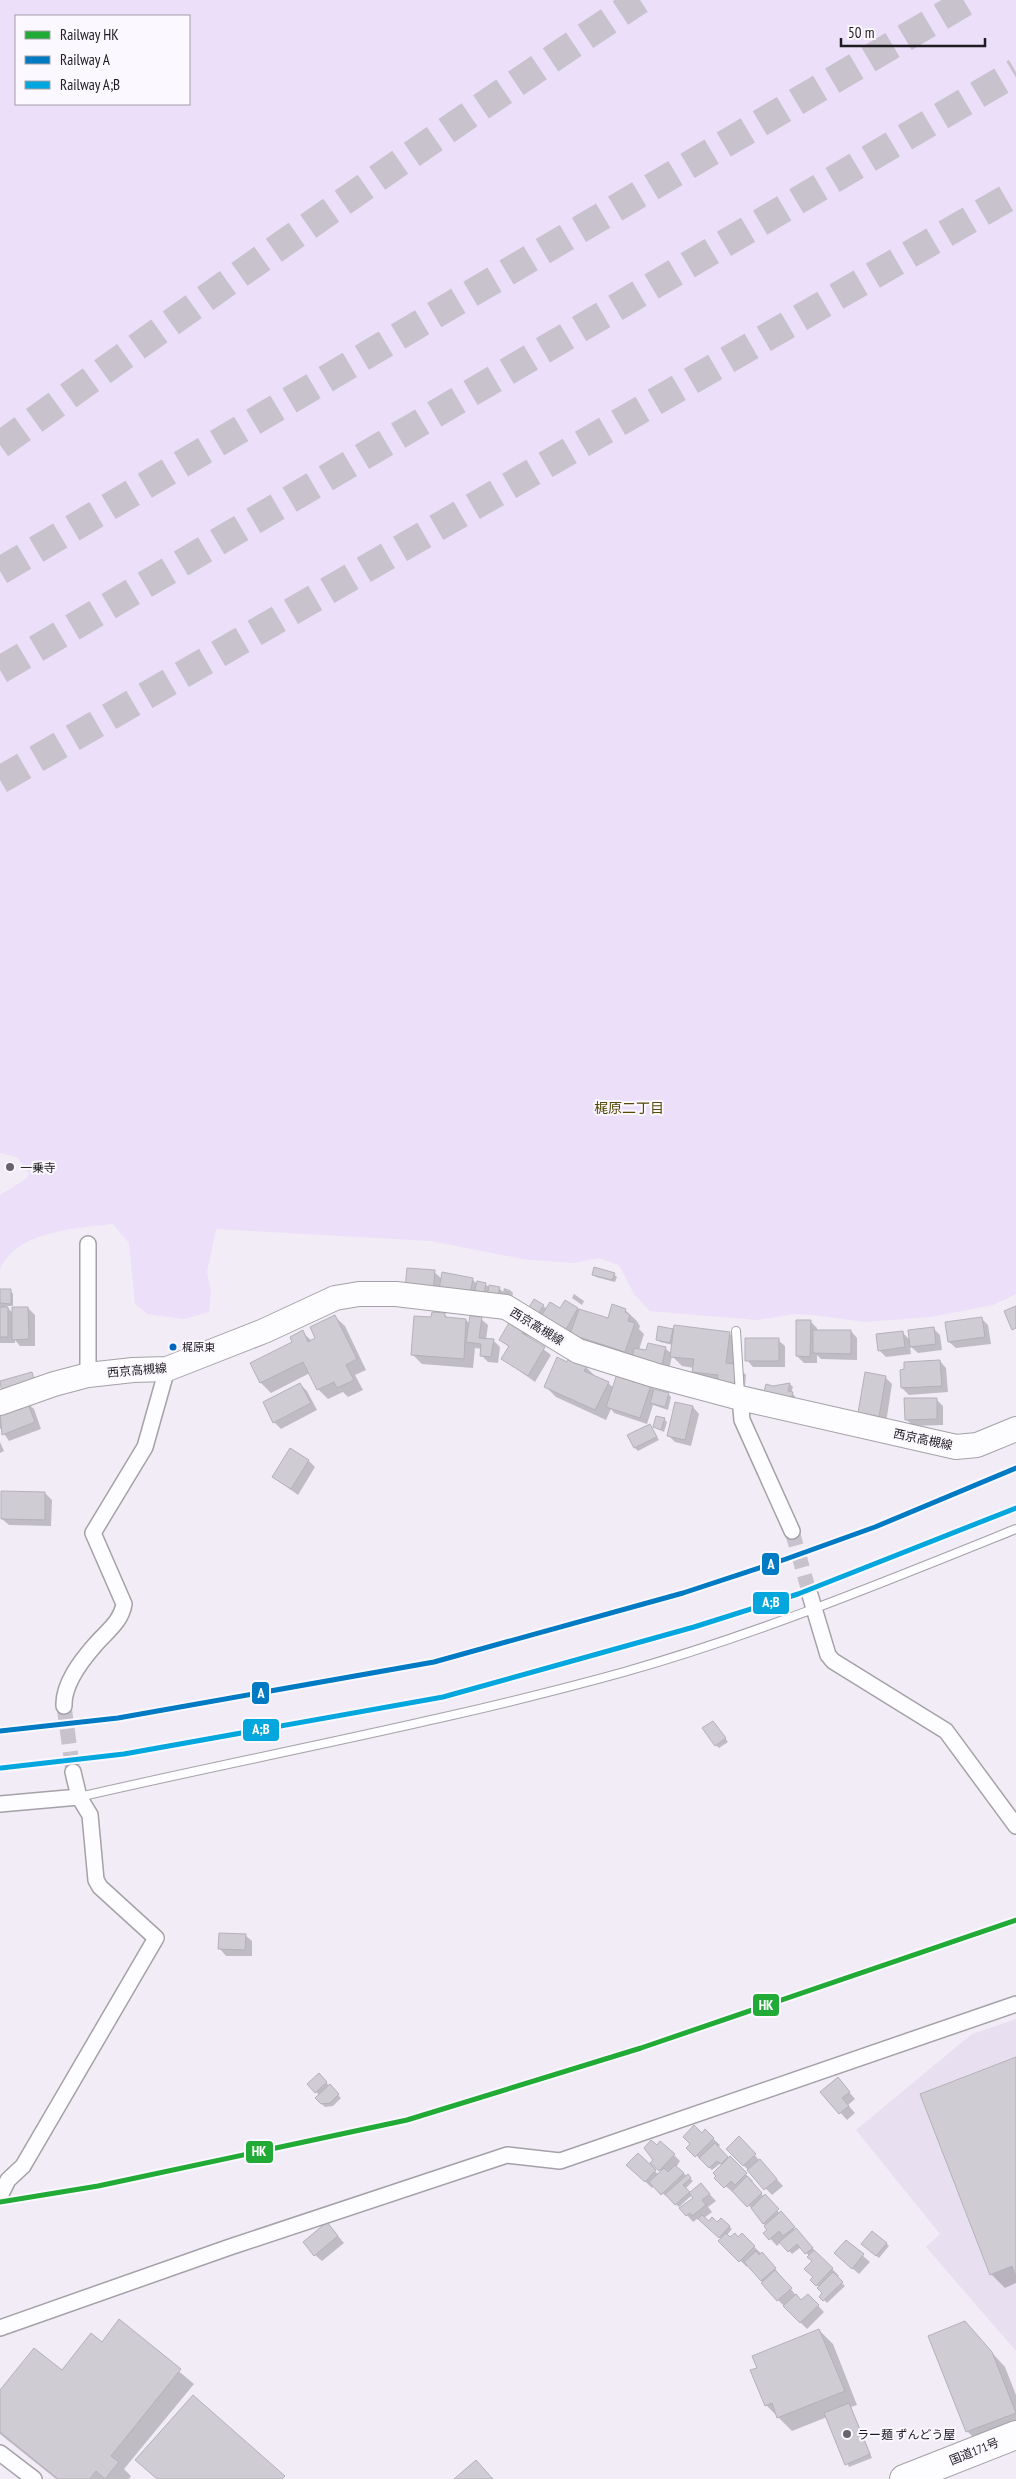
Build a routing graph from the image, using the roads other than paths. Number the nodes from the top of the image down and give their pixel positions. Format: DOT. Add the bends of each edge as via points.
graph roads {
  1 [pos="88,1244"];
  2 [pos="736,1331"];
  3 [pos="166,1369"];
  4 [pos="88,1375"];
  5 [pos="740,1398"];
  6 [pos="0,1404"];
  7 [pos="1016,1428"];
  8 [pos="1016,1529"];
  9 [pos="792,1532"];
  10 [pos="810,1595"];
  11 [pos="814,1610"];
  12 [pos="64,1706"];
  13 [pos="73,1772"];
  14 [pos="79,1797"];
  15 [pos="0,1804"];
  16 [pos="1016,1826"];
  17 [pos="1016,2004"];
  18 [pos="7,2174"];
  19 [pos="0,2196"];
  20 [pos="0,2328"];
  21 [pos="1016,2435"];
  22 [pos="0,2453"];
  23 [pos="34,2479"];
  24 [pos="904,2479"];
  1 -- 4 [label="street"];
  2 -- 5 [label="lane"];
  3 -- 4 [label="main road, 西京高槻線"];
  3 -- 5 [label="main road, 西京高槻線" via="335,1298 396,1294 506,1307 578,1351"];
  3 -- 12 [label="street" via="145,1447 93,1533 124,1604 122,1613 95,1644 69,1682 63,1696"];
  4 -- 6 [label="main road, 西京高槻線"];
  5 -- 7 [label="main road, 西京高槻線" via="956,1447 977,1445"];
  5 -- 9 [label="street" via="742,1420"];
  8 -- 11 [label="lane"];
  10 -- 11 [label="street"];
  11 -- 14 [label="lane" via="627,1671 497,1706"];
  11 -- 16 [label="street" via="828,1655 833,1661 946,1731"];
  13 -- 14 [label="street"];
  14 -- 15 [label="street"];
  14 -- 18 [label="street" via="90,1815 96,1880 156,1938 23,2166"];
  17 -- 20 [label="street" via="560,2161 507,2156 230,2247"];
  18 -- 19 [label="street"];
  21 -- 24 [label="highway, 国道171号"];
  22 -- 23 [label="street"];
}
